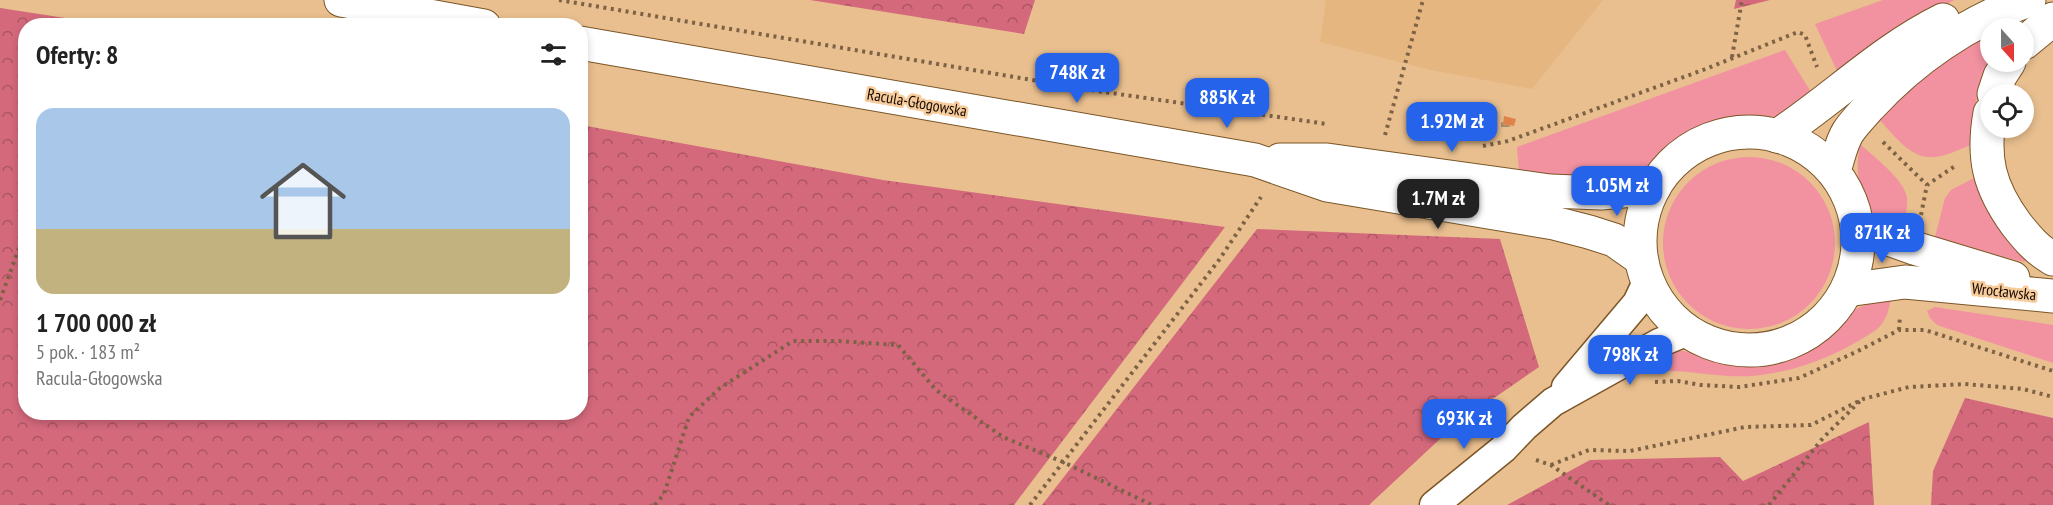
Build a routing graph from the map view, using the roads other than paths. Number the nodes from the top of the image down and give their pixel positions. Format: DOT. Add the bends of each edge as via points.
graph roads {
  1 [pos="341,0"];
  2 [pos="1982,0"];
  3 [pos="2029,0"];
  4 [pos="440,18"];
  5 [pos="2053,19"];
  6 [pos="2034,35"];
  7 [pos="588,44"];
  8 [pos="1777,136"];
  9 [pos="1988,138"];
  10 [pos="1267,164"];
  11 [pos="1834,171"];
  12 [pos="1654,188"];
  13 [pos="1858,228"];
  14 [pos="2053,259"];
  15 [pos="1644,271"];
  16 [pos="1847,290"];
  17 [pos="2053,290"];
  18 [pos="2053,296"];
  19 [pos="1688,331"];
  20 [pos="1553,402"];
  21 [pos="1434,505"];
  1 -- 4 [label="main road"];
  2 -- 8 [label="main road" via="1926,28"];
  3 -- 11 [label="main road" via="1952,38 1889,85 1847,133"];
  5 -- 6 [label="main road"];
  7 -- 10 [label="main road, Racula-Głogowska"];
  8 -- 11 [label="main road" via="1800,145"];
  8 -- 12 [label="main road" via="1755,132 1729,134 1704,142 1681,156"];
  9 -- 14 [label="main road" via="1992,184 2002,205 2039,251"];
  10 -- 12 [label="main road, Racula-Głogowska" via="1327,160 1550,191 1601,193"];
  10 -- 15 [label="main road, Racula-Głogowska" via="1327,185 1589,231 1614,240"];
  11 -- 13 [label="main road" via="1853,208"];
  12 -- 15 [label="main road" via="1640,229"];
  13 -- 16 [label="main road" via="1857,260"];
  13 -- 17 [label="main road, Wrocławska"];
  15 -- 19 [label="main road" via="1665,312"];
  15 -- 20 [label="street" via="1637,303"];
  16 -- 18 [label="main road, Wrocławska" via="1905,282"];
  16 -- 19 [label="main road" via="1821,323 1804,336 1774,348 1743,350 1712,344"];
  19 -- 20 [label="street"];
  20 -- 21 [label="street"];
}
